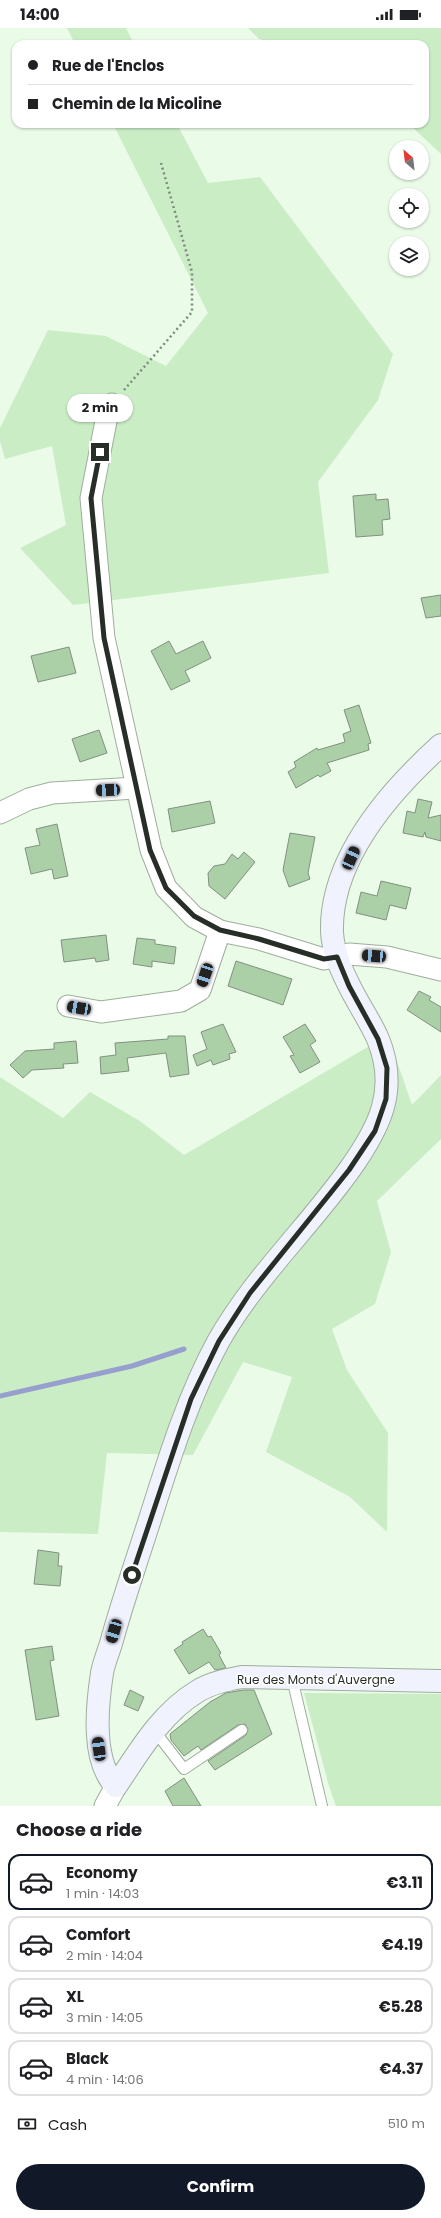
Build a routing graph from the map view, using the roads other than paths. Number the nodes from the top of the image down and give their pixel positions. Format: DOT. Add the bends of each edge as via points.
graph roads {
  1 [pos="112,404"];
  2 [pos="441,745"];
  3 [pos="136,788"];
  4 [pos="0,813"];
  5 [pos="220,930"];
  6 [pos="337,957"];
  7 [pos="441,970"];
  8 [pos="68,1006"];
  9 [pos="292,1678"];
  10 [pos="441,1681"];
  11 [pos="154,1730"];
  12 [pos="242,1730"];
  13 [pos="116,1786"];
  14 [pos="105,1806"];
  15 [pos="322,1806"];
  1 -- 3 [label="street" via="91,498 104,638"];
  2 -- 6 [label="street" via="413,770 388,798 360,837 334,901 332,933"];
  3 -- 4 [label="street" via="52,793 29,799"];
  3 -- 5 [label="street" via="150,850 166,888 194,916"];
  5 -- 6 [label="street" via="324,959"];
  5 -- 8 [label="street" via="200,990 181,1001 101,1012"];
  6 -- 7 [label="street" via="350,954 387,957"];
  6 -- 13 [label="street" via="349,986 378,1039 387,1068 386,1099 375,1131 349,1170 250,1293 219,1341 191,1399 102,1672 98,1738 101,1760 108,1778"];
  9 -- 10 [label="street, Rue des Monts d'Auvergne"];
  9 -- 11 [label="street, Rue des Monts d'Auvergne" via="242,1677 218,1683 198,1691 170,1712"];
  9 -- 15 [label="lane"];
  11 -- 12 [label="lane" via="184,1769"];
  11 -- 13 [label="street, Rue des Monts d'Auvergne"];
  13 -- 14 [label="street, Rue des Monts d'Auvergne"];
}
